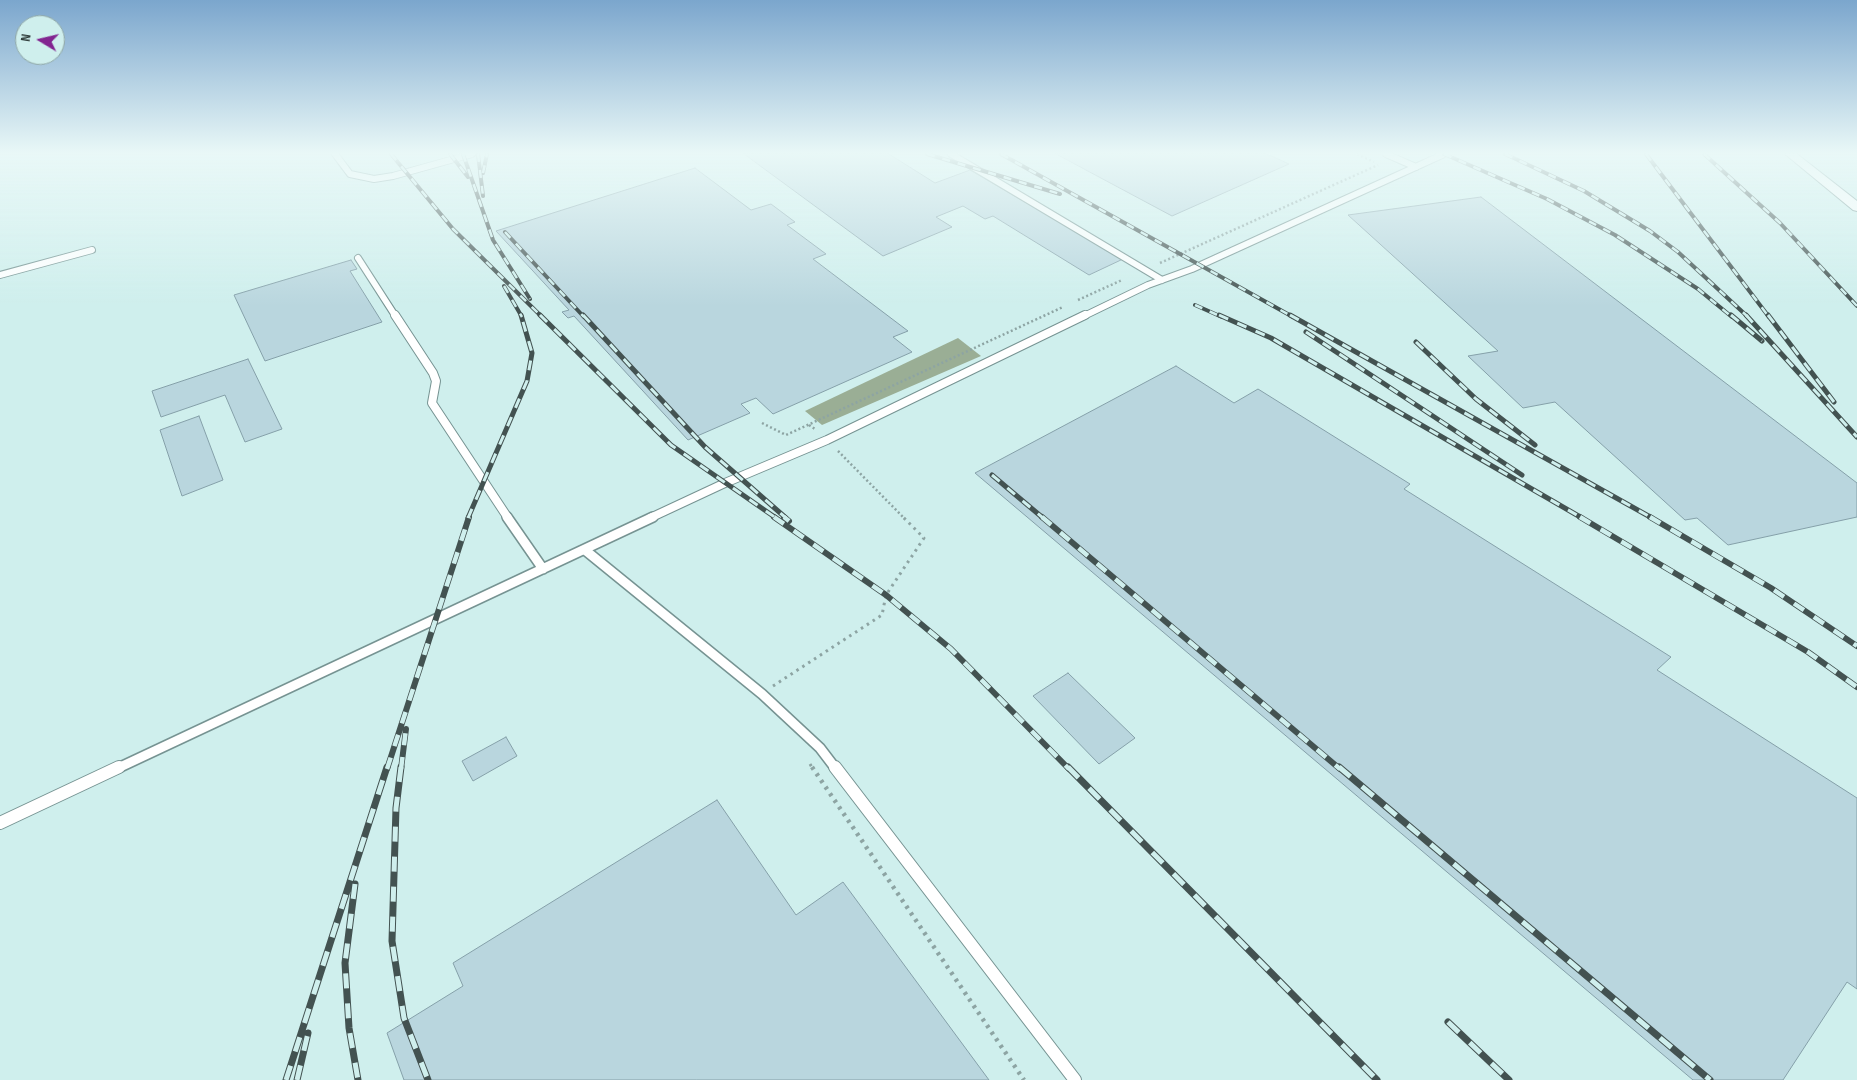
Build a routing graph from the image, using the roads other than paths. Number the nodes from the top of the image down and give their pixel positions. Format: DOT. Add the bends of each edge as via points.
graph roads {
  1 [pos="1035,204"];
  2 [pos="1335,204"];
  3 [pos="92,250"];
  4 [pos="358,258"];
  5 [pos="0,275"];
  6 [pos="1162,280"];
  7 [pos="585,550"];
  8 [pos="543,569"];
  9 [pos="0,823"];
  10 [pos="1075,1080"];
  1 -- 6 [label="lane"];
  2 -- 6 [label="lane" via="1192,270"];
  3 -- 5 [label="lane"];
  4 -- 8 [label="lane" via="433,373 436,380 432,404"];
  6 -- 7 [label="lane" via="827,440 738,477"];
  7 -- 8 [label="lane"];
  7 -- 10 [label="lane" via="762,694 820,748"];
  8 -- 9 [label="lane"];
}
